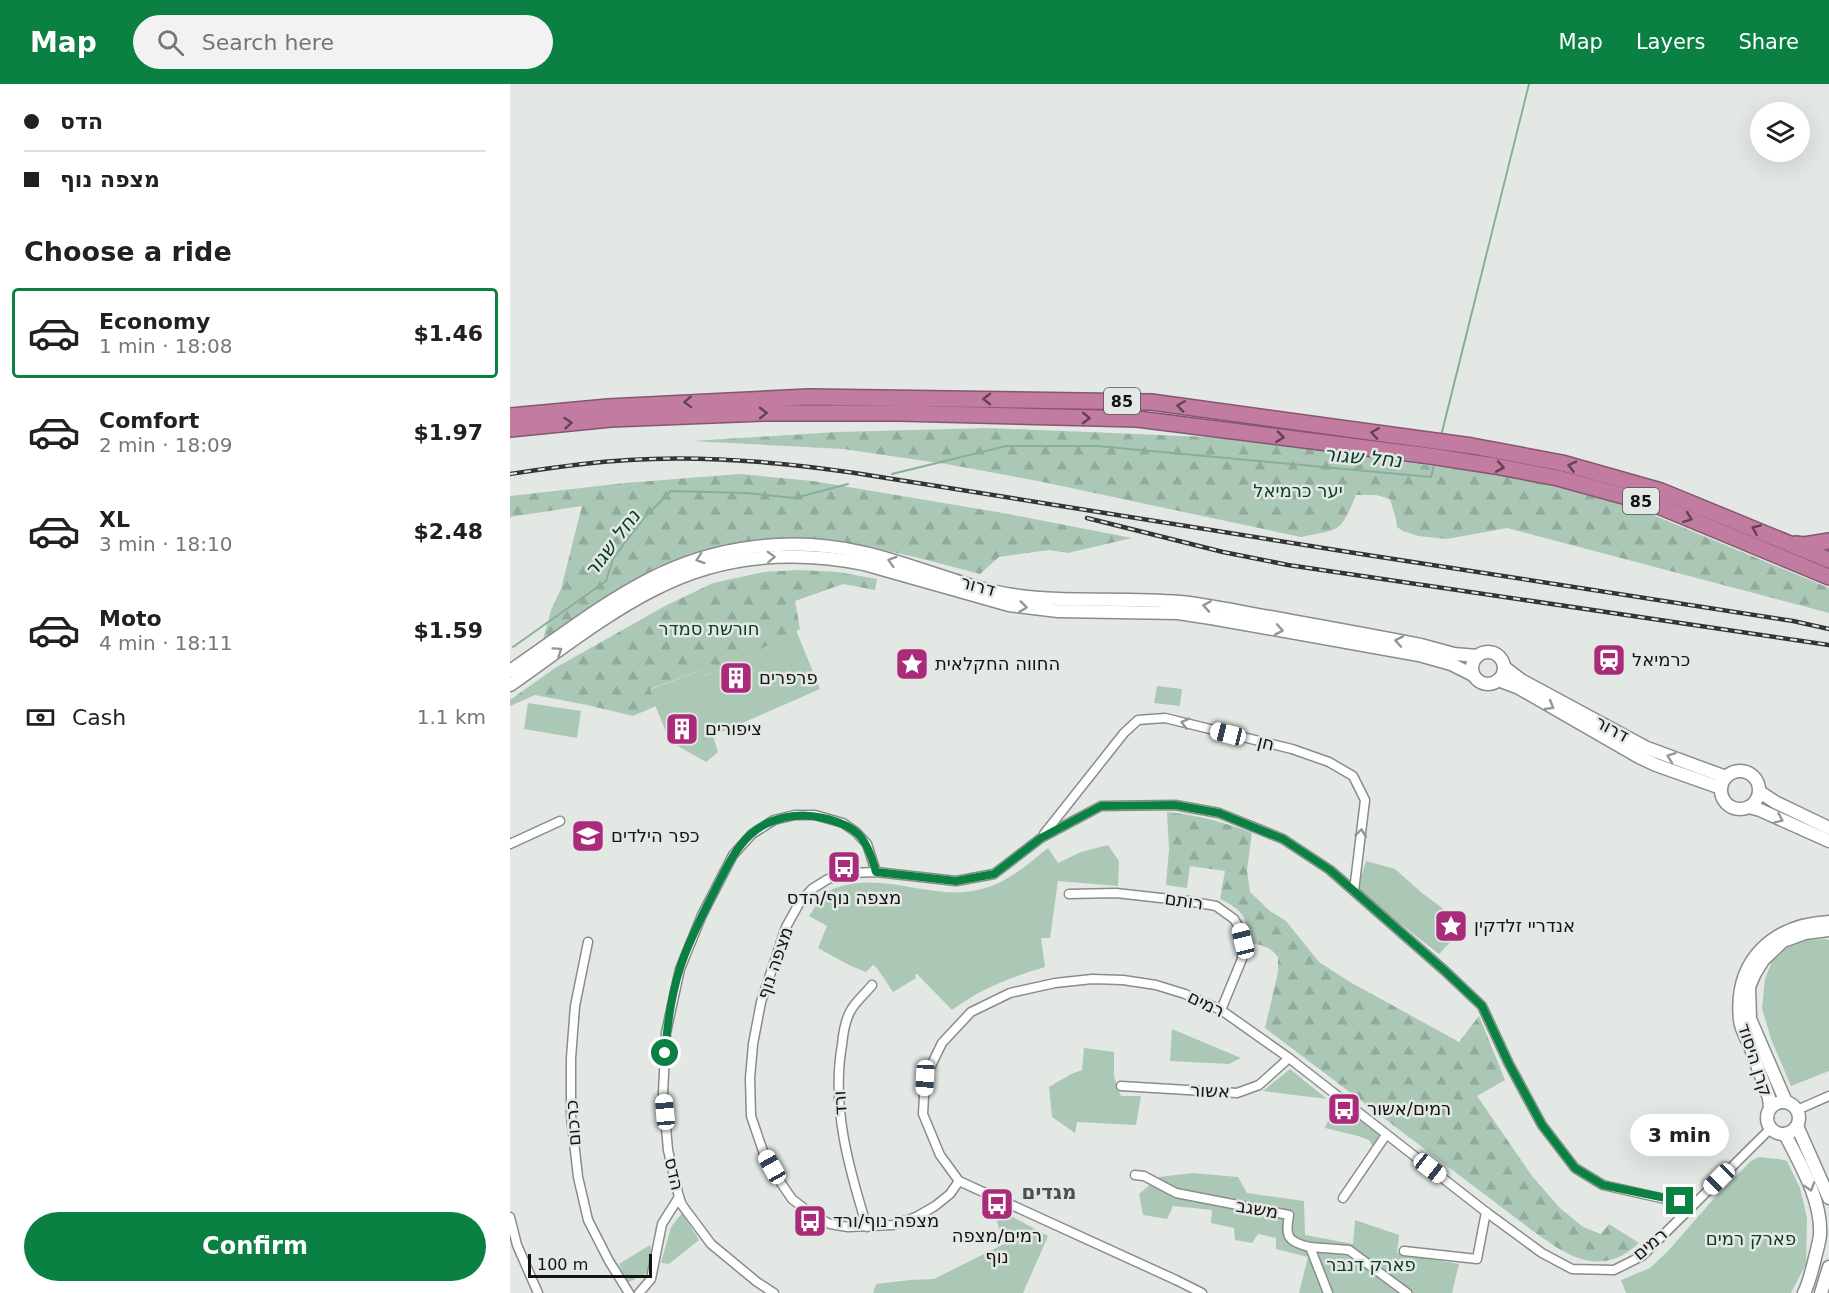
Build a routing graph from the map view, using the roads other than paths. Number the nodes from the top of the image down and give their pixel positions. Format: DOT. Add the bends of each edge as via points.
graph roads {
  1 [pos="510,416"];
  2 [pos="510,429"];
  3 [pos="1438,449"];
  4 [pos="1829,541"];
  5 [pos="1789,543"];
  6 [pos="1829,560"];
  7 [pos="1829,578"];
  8 [pos="1477,656"];
  9 [pos="1504,667"];
  10 [pos="510,671"];
  11 [pos="1473,675"];
  12 [pos="1498,680"];
  13 [pos="510,685"];
  14 [pos="1724,782"];
  15 [pos="1760,792"];
  16 [pos="1749,807"];
  17 [pos="560,822"];
  18 [pos="1811,827"];
  19 [pos="1829,828"];
  20 [pos="1041,838"];
  21 [pos="1829,841"];
  22 [pos="510,844"];
  23 [pos="876,872"];
  24 [pos="1354,891"];
  25 [pos="1069,894"];
  26 [pos="1829,922"];
  27 [pos="1829,930"];
  28 [pos="588,942"];
  29 [pos="872,985"];
  30 [pos="1221,1010"];
  31 [pos="1289,1058"];
  32 [pos="1121,1086"];
  33 [pos="1829,1096"];
  34 [pos="1786,1102"];
  35 [pos="1770,1108"];
  36 [pos="1797,1110"];
  37 [pos="1797,1126"];
  38 [pos="1770,1129"];
  39 [pos="1785,1134"];
  40 [pos="1386,1135"];
  41 [pos="1135,1175"];
  42 [pos="958,1181"];
  43 [pos="679,1197"];
  44 [pos="1343,1198"];
  45 [pos="1829,1198"];
  46 [pos="1695,1203"];
  47 [pos="1486,1212"];
  48 [pos="510,1217"];
  49 [pos="867,1227"];
  50 [pos="1825,1234"];
  51 [pos="1310,1247"];
  52 [pos="1404,1251"];
  53 [pos="1829,1267"];
  54 [pos="538,1293"];
  55 [pos="629,1293"];
  56 [pos="639,1293"];
  57 [pos="774,1293"];
  58 [pos="1202,1293"];
  59 [pos="1328,1293"];
  60 [pos="1407,1293"];
  61 [pos="1804,1293"];
  62 [pos="1821,1293"];
  3 -- 1 [label="highway, 85, one-way" via="1151,402 809,397 608,406"];
  2 -- 3 [label="highway, 85, one-way" via="611,419 899,413 1137,419"];
  5 -- 3 [label="highway, 85, one-way" via="1661,490 1624,479 1534,457"];
  3 -- 7 [label="highway, 85, one-way" via="1647,502"];
  4 -- 5 [label="highway"];
  5 -- 6 [label="highway, 85"];
  8 -- 9 [label="street" via="1492,653"];
  8 -- 10 [label="street, דרור, one-way" via="1179,602 1011,594 867,553 789,545 731,550 649,579"];
  8 -- 11 [label="street" via="1472,665"];
  9 -- 12 [label="street"];
  14 -- 9 [label="street, דרור, one-way" via="1647,748"];
  11 -- 12 [label="street" via="1486,684"];
  13 -- 11 [label="street, דרור, one-way" via="613,614 673,580 719,564 790,556 864,564 1009,605 1211,618 1419,655"];
  12 -- 14 [label="street, דרור, one-way" via="1656,765"];
  14 -- 15 [label="street" via="1735,771 1750,773"];
  14 -- 16 [label="street" via="1721,796 1725,803 1738,810"];
  15 -- 16 [label="street" via="1758,800"];
  15 -- 18 [label="street"];
  16 -- 18 [label="street, one-way"];
  17 -- 22 [label="street"];
  18 -- 19 [label="street"];
  18 -- 21 [label="street"];
  20 -- 23 [label="street, מצפה נוף" via="994,874 956,881"];
  20 -- 24 [label="street, מצפה נוף" via="1101,806 1175,805 1219,813 1283,839"];
  24 -- 20 [label="street, חן, one-way" via="1365,800 1353,776 1329,762 1292,749 1165,718 1138,720 1124,733"];
  23 -- 43 [label="street, הדס" via="867,844 856,832 815,816 774,820 752,834 733,855 680,969 666,1033 663,1094 668,1150"];
  23 -- 49 [label="street, מצפה נוף" via="828,879 800,902 786,927 761,1002 750,1078 751,1116 765,1154 792,1198 830,1224"];
  24 -- 46 [label="street, מצפה נוף" via="1482,1006 1542,1125 1575,1168 1603,1185"];
  25 -- 30 [label="street, רותם" via="1116,893 1188,901 1216,906 1234,919 1243,941 1242,958"];
  26 -- 35 [label="street, קרן היסוד" via="1803,925 1779,934 1755,955 1746,971 1741,987 1741,1023 1770,1098"];
  27 -- 34 [label="street, קרן היסוד" via="1805,933 1783,942 1763,960 1749,987 1750,1019"];
  28 -- 55 [label="street, כרכום" via="575,1006 571,1058 571,1116 578,1177 588,1220"];
  29 -- 49 [label="street, ורד" via="851,1010 839,1060 839,1112"];
  30 -- 31 [label="street, רמים"];
  30 -- 42 [label="street, רמים" via="1156,985 1092,979 1010,993 971,1012 942,1043 925,1078 923,1114 940,1155"];
  31 -- 32 [label="street, אשור" via="1259,1085 1237,1092"];
  31 -- 40 [label="street, רמים"];
  33 -- 36 [label="street"];
  34 -- 35 [label="street"];
  34 -- 36 [label="street"];
  35 -- 38 [label="street" via="1766,1115"];
  36 -- 37 [label="street"];
  37 -- 39 [label="street"];
  37 -- 45 [label="street"];
  38 -- 39 [label="street"];
  38 -- 46 [label="street, רמים"];
  39 -- 50 [label="street, one-way" via="1807,1176"];
  40 -- 44 [label="street"];
  40 -- 47 [label="street, רמים"];
  41 -- 51 [label="street, משגב" via="1176,1193 1289,1215 1288,1235 1299,1245"];
  42 -- 49 [label="street, מצפה נוף" via="950,1194 916,1217"];
  42 -- 58 [label="street"];
  43 -- 56 [label="street" via="662,1224 651,1279"];
  43 -- 57 [label="street, הדס" via="711,1244"];
  46 -- 47 [label="street, רמים" via="1642,1256 1614,1270 1572,1269 1542,1253"];
  47 -- 52 [label="street" via="1477,1259"];
  48 -- 54 [label="street" via="517,1245"];
  50 -- 61 [label="street"];
  51 -- 59 [label="street"];
  51 -- 60 [label="street" via="1349,1250"];
  53 -- 62 [label="street"];
}
